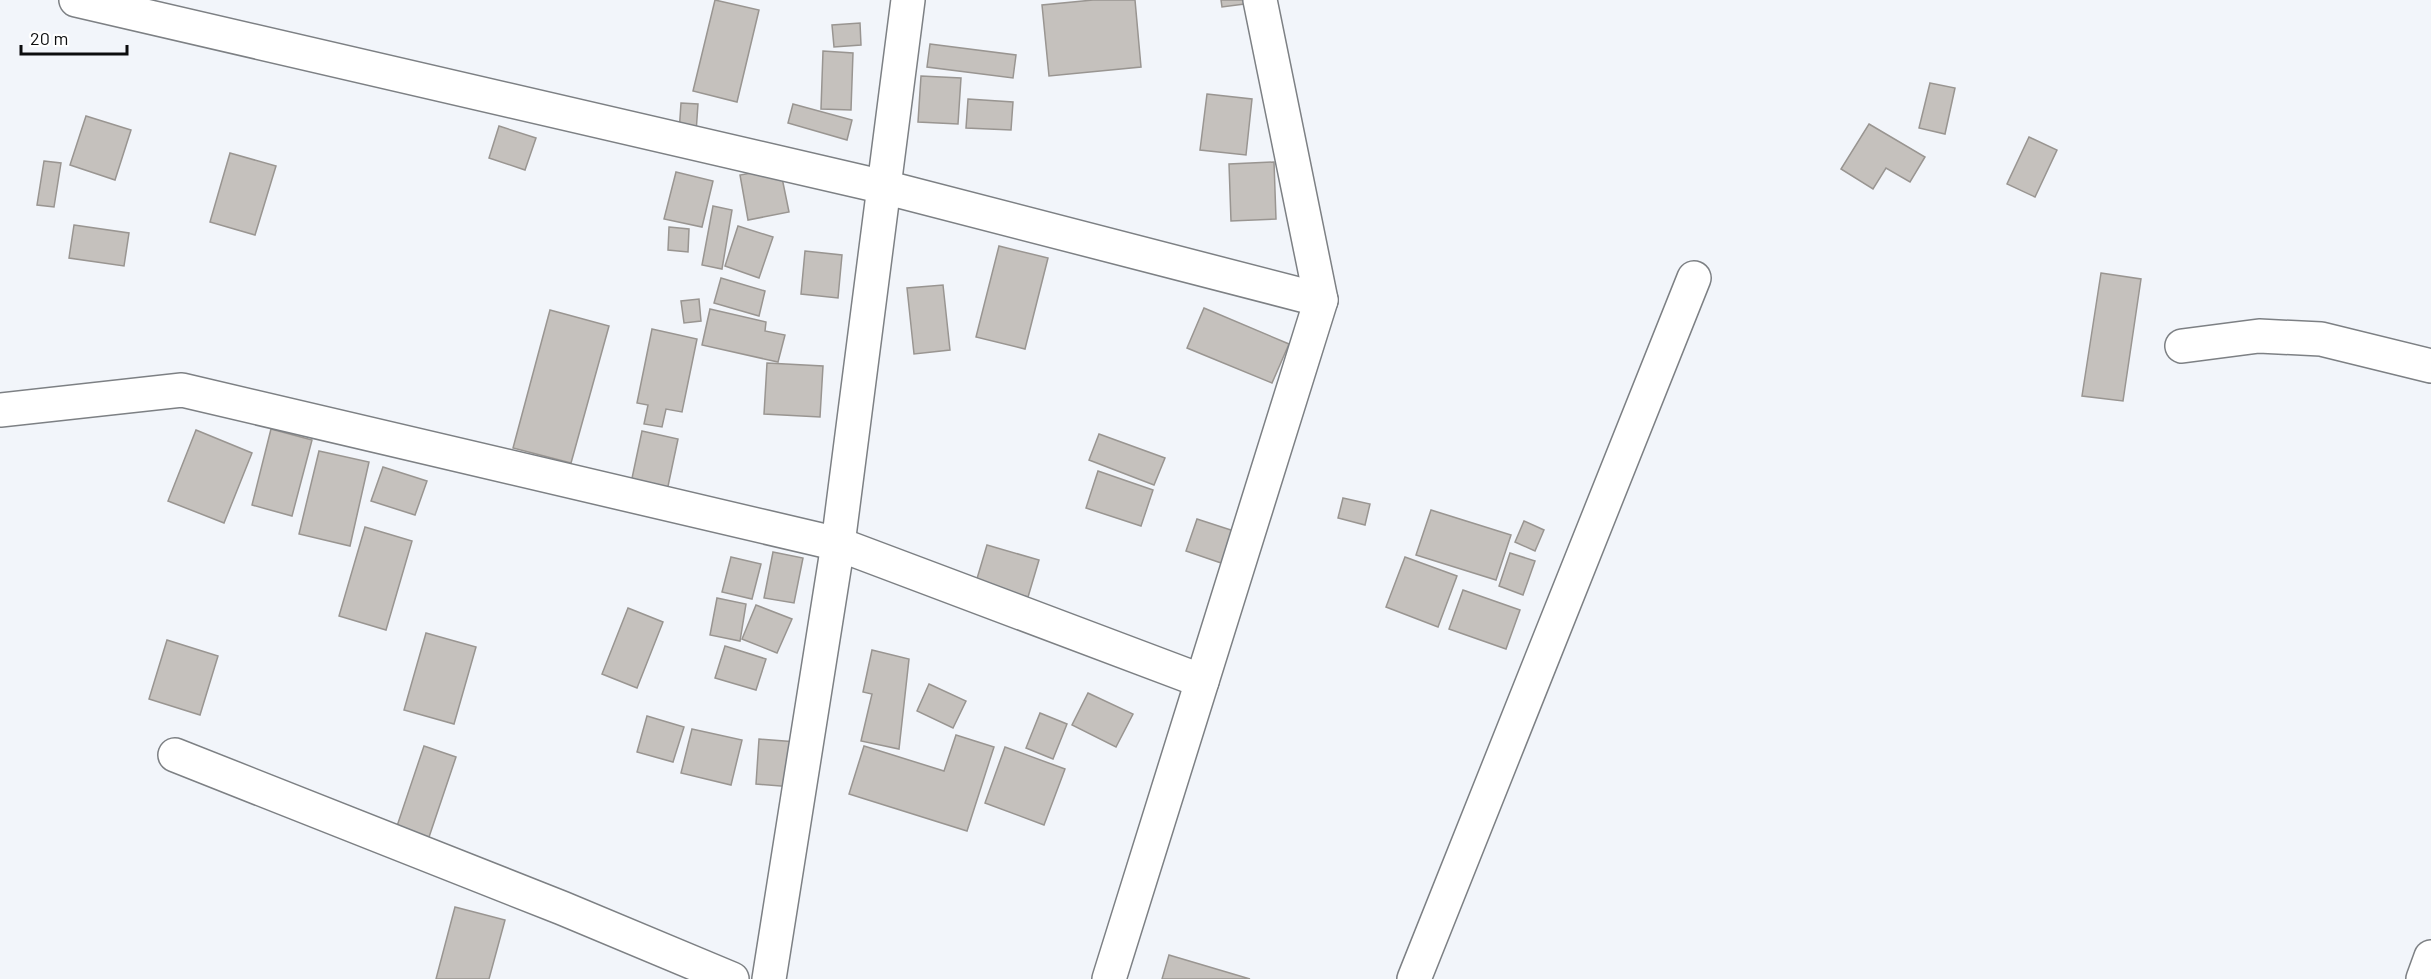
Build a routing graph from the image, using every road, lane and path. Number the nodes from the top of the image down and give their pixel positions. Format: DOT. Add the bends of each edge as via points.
graph roads {
  1 [pos="76,0"];
  2 [pos="908,0"];
  3 [pos="1260,0"];
  4 [pos="884,187"];
  5 [pos="1694,278"];
  6 [pos="1321,300"];
  7 [pos="2182,346"];
  8 [pos="2431,366"];
  9 [pos="0,410"];
  10 [pos="838,544"];
  11 [pos="1202,681"];
  12 [pos="175,755"];
  13 [pos="2431,957"];
  14 [pos="732,979"];
  15 [pos="769,979"];
  16 [pos="1109,979"];
  17 [pos="1414,979"];
  18 [pos="2423,979"];
  1 -- 4 [label="street"];
  2 -- 4 [label="street"];
  3 -- 6 [label="street"];
  4 -- 6 [label="street"];
  4 -- 10 [label="street"];
  5 -- 17 [label="street"];
  6 -- 11 [label="street"];
  7 -- 8 [label="street" via="2259,336 2321,339"];
  9 -- 10 [label="street" via="182,390"];
  10 -- 11 [label="street"];
  10 -- 15 [label="street"];
  11 -- 16 [label="street"];
  12 -- 14 [label="street"];
  13 -- 18 [label="street"];
}
